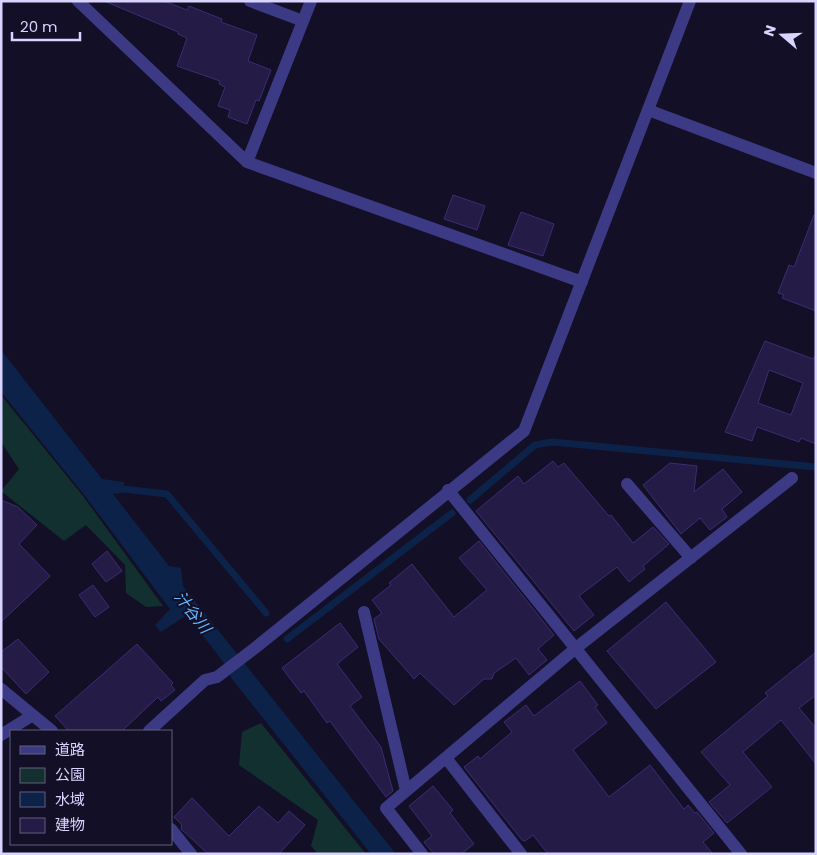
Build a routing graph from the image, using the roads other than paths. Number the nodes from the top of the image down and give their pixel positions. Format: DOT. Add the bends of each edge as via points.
graph roads {
  1 [pos="78,1"];
  2 [pos="250,1"];
  3 [pos="311,1"];
  4 [pos="690,1"];
  5 [pos="303,21"];
  6 [pos="648,110"];
  7 [pos="247,162"];
  8 [pos="816,173"];
  9 [pos="582,282"];
  10 [pos="792,478"];
  11 [pos="627,484"];
  12 [pos="448,490"];
  13 [pos="691,558"];
  14 [pos="364,612"];
  15 [pos="576,648"];
  16 [pos="1,689"];
  17 [pos="32,715"];
  18 [pos="51,730"];
  19 [pos="150,730"];
  20 [pos="1,735"];
  21 [pos="446,758"];
  22 [pos="406,791"];
  23 [pos="172,830"];
  24 [pos="191,854"];
  25 [pos="422,854"];
  26 [pos="521,854"];
  27 [pos="742,854"];
  1 -- 7 [label="street"];
  2 -- 5 [label="street"];
  3 -- 5 [label="street"];
  4 -- 6 [label="street"];
  5 -- 7 [label="street"];
  6 -- 8 [label="street"];
  6 -- 9 [label="street"];
  7 -- 9 [label="street"];
  9 -- 12 [label="street" via="524,430"];
  10 -- 13 [label="street"];
  11 -- 13 [label="street"];
  12 -- 15 [label="street"];
  12 -- 19 [label="street" via="255,648 217,677 205,680"];
  13 -- 15 [label="street"];
  14 -- 22 [label="street"];
  15 -- 21 [label="street"];
  15 -- 27 [label="street"];
  16 -- 17 [label="street"];
  17 -- 18 [label="street"];
  17 -- 20 [label="street"];
  21 -- 22 [label="street"];
  21 -- 26 [label="street"];
  22 -- 25 [label="street" via="386,808"];
  23 -- 24 [label="street"];
}
